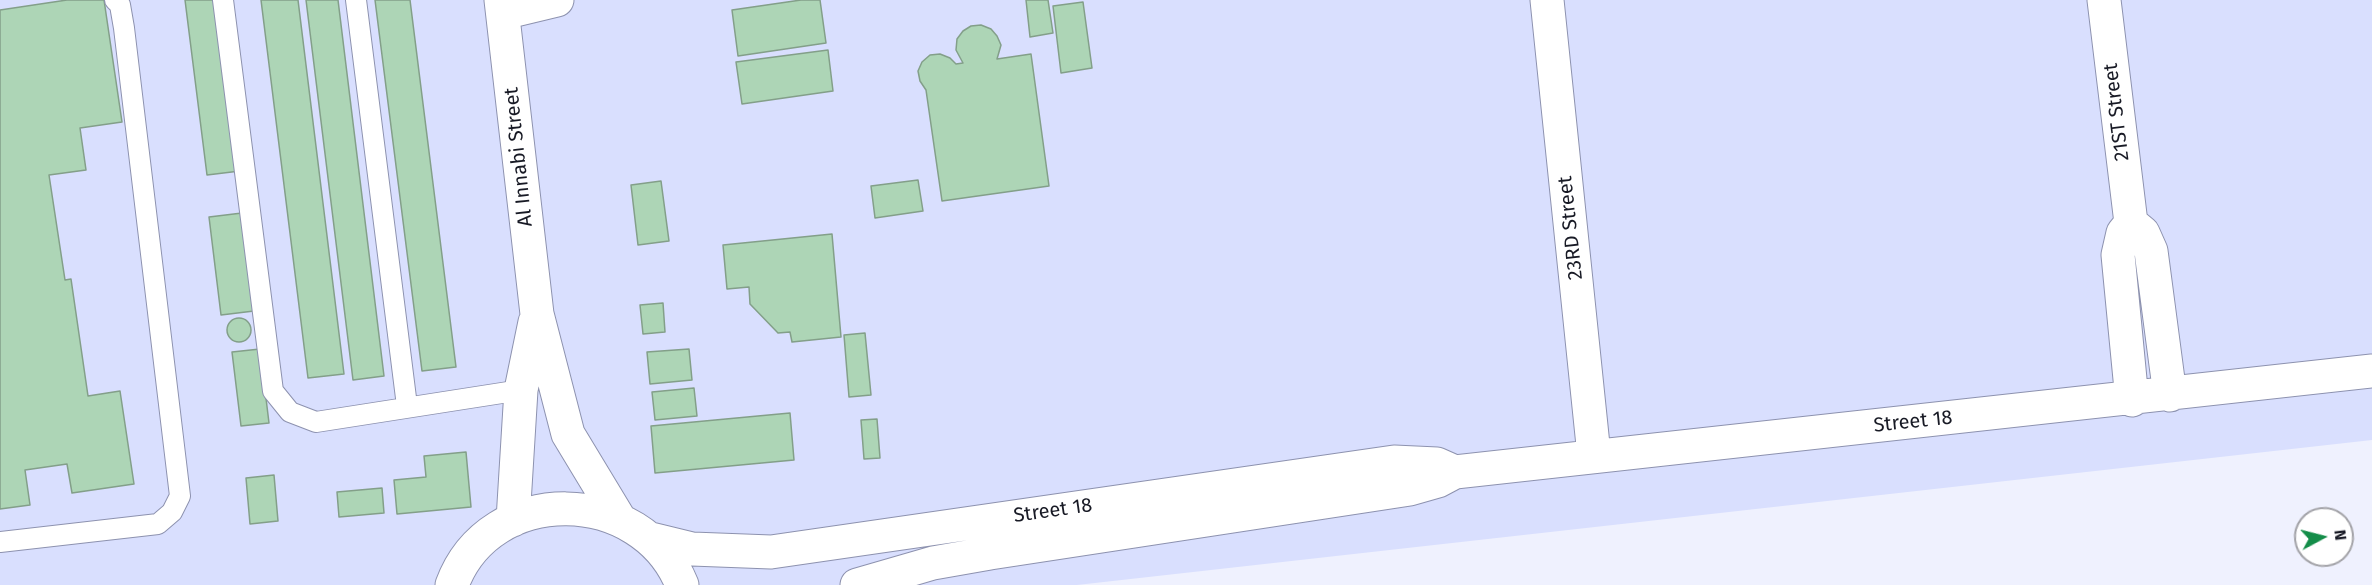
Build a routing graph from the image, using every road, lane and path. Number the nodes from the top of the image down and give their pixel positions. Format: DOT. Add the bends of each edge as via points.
graph roads {
  1 [pos="115,0"];
  2 [pos="223,0"];
  3 [pos="357,0"];
  4 [pos="557,0"];
  5 [pos="1547,0"];
  6 [pos="2104,0"];
  7 [pos="502,7"];
  8 [pos="2131,224"];
  9 [pos="537,314"];
  10 [pos="2372,371"];
  11 [pos="520,390"];
  12 [pos="2170,395"];
  13 [pos="2132,400"];
  14 [pos="407,406"];
  15 [pos="1594,455"];
  16 [pos="1455,472"];
  17 [pos="621,519"];
  18 [pos="513,520"];
  19 [pos="651,540"];
  20 [pos="0,542"];
  21 [pos="446,581"];
  22 [pos="682,585"];
  23 [pos="857,585"];
  1 -- 20 [label="lane" via="120,5 124,28 180,496 172,512 158,524"];
  2 -- 14 [label="lane" via="273,391 290,412 316,422"];
  3 -- 14 [label="lane"];
  4 -- 7 [label="street"];
  5 -- 15 [label="street, 23RD Street"];
  6 -- 8 [label="street, 21ST Street"];
  7 -- 9 [label="street, Al Innabi Street"];
  8 -- 12 [label="street" via="2143,232 2151,251"];
  8 -- 13 [label="street" via="2123,233 2118,255"];
  9 -- 11 [label="street, Al Innabi Street"];
  9 -- 17 [label="street, Al Innabi Street" via="568,434"];
  10 -- 12 [label="street, Street 18"];
  11 -- 14 [label="lane"];
  11 -- 18 [label="street, Al Innabi Street"];
  12 -- 13 [label="street, Street 18"];
  13 -- 15 [label="street, Street 18"];
  15 -- 16 [label="street, Street 18"];
  16 -- 19 [label="street, Street 18" via="1437,464 1394,462 771,552 692,549"];
  16 -- 23 [label="street, Street 18" via="1410,489 978,555 933,563"];
  17 -- 18 [label="street" via="566,508 539,511"];
  17 -- 19 [label="street"];
  18 -- 21 [label="street" via="490,533"];
  19 -- 22 [label="street" via="676,570"];
}
